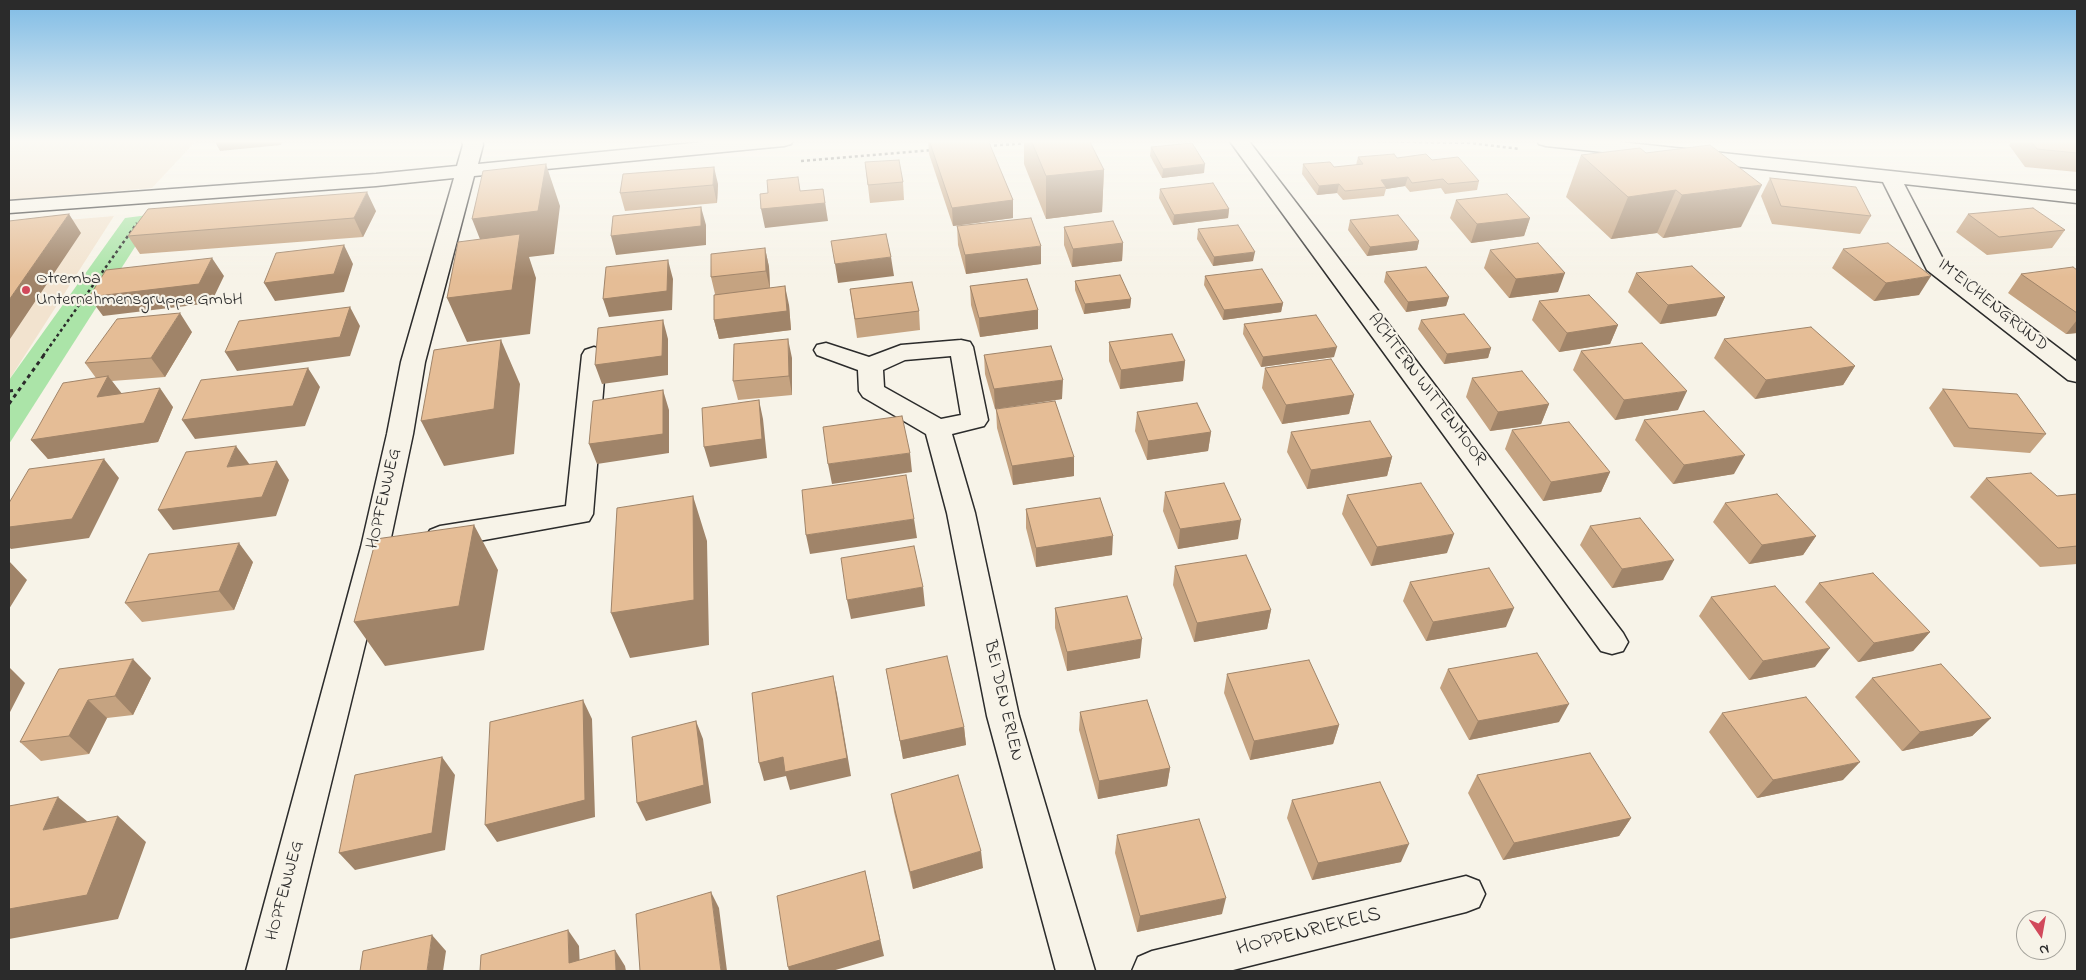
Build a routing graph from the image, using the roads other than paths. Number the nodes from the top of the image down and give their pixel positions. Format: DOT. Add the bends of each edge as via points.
graph roads {
  1 [pos="283,186"];
  2 [pos="461,186"];
  3 [pos="1273,186"];
  4 [pos="1895,186"];
  5 [pos="1977,186"];
  6 [pos="2077,197"];
  7 [pos="9,208"];
  8 [pos="826,350"];
  9 [pos="594,355"];
  10 [pos="870,366"];
  11 [pos="2077,374"];
  12 [pos="938,429"];
  13 [pos="374,547"];
  14 [pos="1612,642"];
  15 [pos="1466,894"];
  16 [pos="265,971"];
  17 [pos="1076,971"];
  18 [pos="1152,971"];
  1 -- 7 [label="street"];
  2 -- 13 [label="street, HOPFENWEG" via="413,362"];
  3 -- 14 [label="street, ACHTERN WITTENMOOR"];
  4 -- 11 [label="street, IM EICHENGRUND" via="1935,265"];
  5 -- 6 [label="street"];
  8 -- 10 [label="street"];
  9 -- 13 [label="street" via="579,514"];
  10 -- 12 [label="street" via="872,391"];
  10 -- 12 [label="street" via="901,353 961,346 975,420"];
  12 -- 17 [label="street, BEI DEN ERLEN" via="961,513 1003,716"];
  13 -- 16 [label="street, HOPFENWEG"];
  15 -- 18 [label="street, HOPPENRIEKELS"];
}
